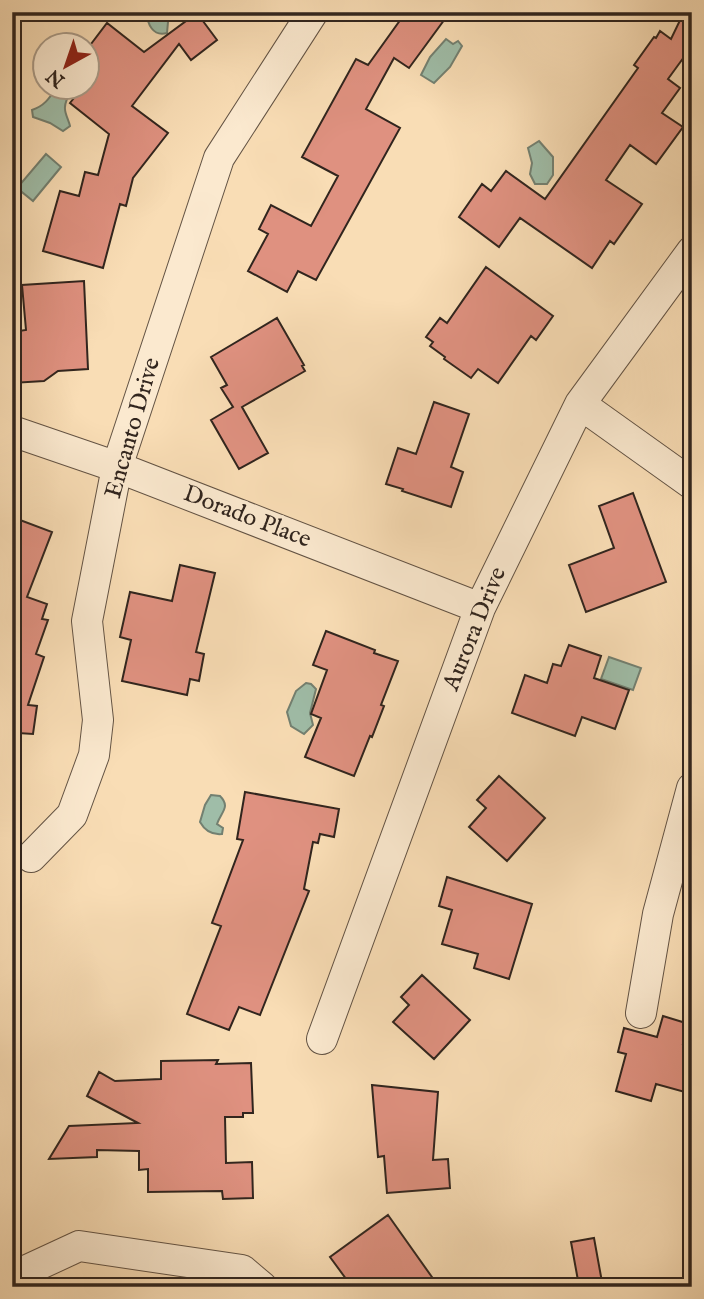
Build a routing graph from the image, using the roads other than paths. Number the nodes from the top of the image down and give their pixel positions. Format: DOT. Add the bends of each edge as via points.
graph roads {
  1 [pos="313,12"];
  2 [pos="692,251"];
  3 [pos="580,404"];
  4 [pos="12,431"];
  5 [pos="117,467"];
  6 [pos="692,484"];
  7 [pos="480,608"];
  8 [pos="692,788"];
  9 [pos="30,857"];
  10 [pos="641,1013"];
  11 [pos="322,1039"];
  12 [pos="12,1277"];
  13 [pos="262,1287"];
  1 -- 5 [label="street, Encanto Drive" via="219,158"];
  2 -- 3 [label="street, Aurora Drive"];
  3 -- 6 [label="street"];
  3 -- 7 [label="street, Aurora Drive"];
  4 -- 5 [label="street, Dorado Place"];
  5 -- 7 [label="street, Dorado Place"];
  5 -- 9 [label="street, Encanto Drive" via="87,621 98,720 94,755 72,815"];
  7 -- 11 [label="street, Aurora Drive"];
  8 -- 10 [label="street" via="658,914"];
  12 -- 13 [label="street" via="79,1246 242,1270"];
}
